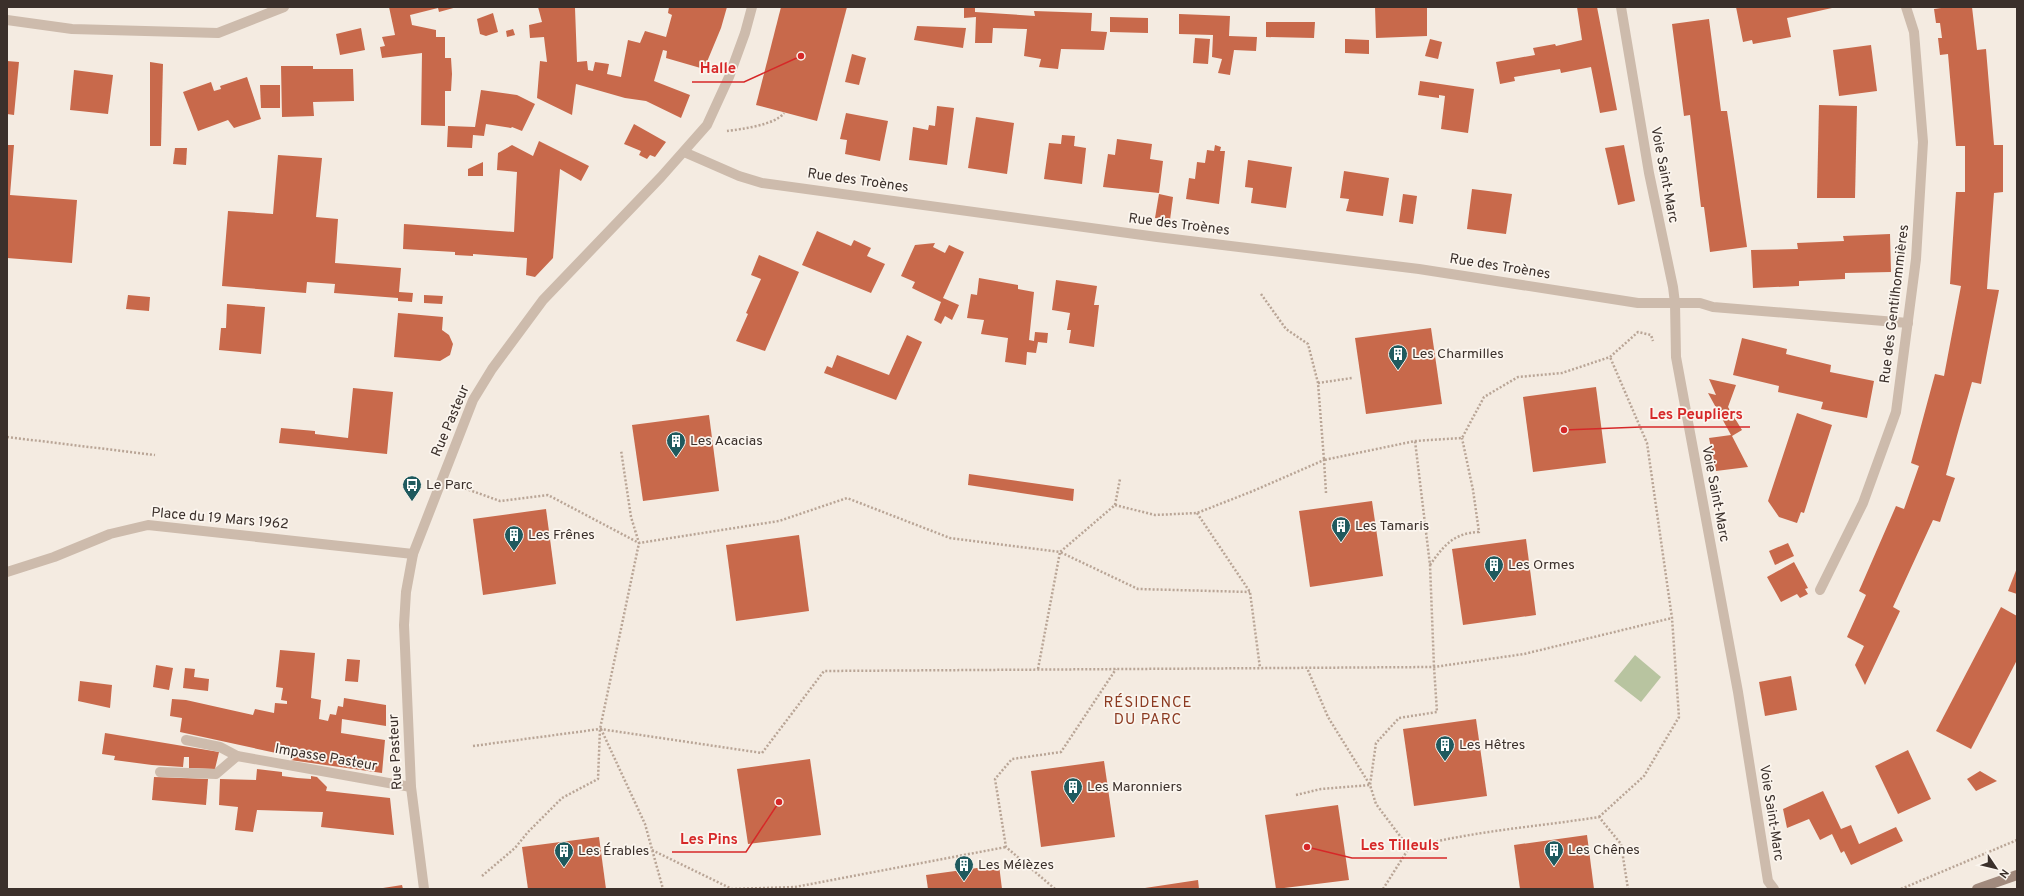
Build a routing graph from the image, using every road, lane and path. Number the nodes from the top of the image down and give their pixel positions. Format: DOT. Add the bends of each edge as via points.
graph roads {
  1 [pos="284,7"];
  2 [pos="752,7"];
  3 [pos="1621,7"];
  4 [pos="1906,7"];
  5 [pos="7,20"];
  6 [pos="784,113"];
  7 [pos="726,131"];
  8 [pos="684,152"];
  9 [pos="1261,294"];
  10 [pos="1675,303"];
  11 [pos="1908,323"];
  12 [pos="1610,357"];
  13 [pos="1676,357"];
  14 [pos="1352,378"];
  15 [pos="1318,383"];
  16 [pos="7,437"];
  17 [pos="1462,438"];
  18 [pos="1415,441"];
  19 [pos="621,450"];
  20 [pos="155,455"];
  21 [pos="1324,460"];
  22 [pos="1120,479"];
  23 [pos="441,482"];
  24 [pos="1326,493"];
  25 [pos="1115,505"];
  26 [pos="1197,513"];
  27 [pos="639,543"];
  28 [pos="1060,552"];
  29 [pos="413,554"];
  30 [pos="1430,565"];
  31 [pos="7,572"];
  32 [pos="1820,590"];
  33 [pos="1250,592"];
  34 [pos="1672,618"];
  35 [pos="1434,667"];
  36 [pos="1260,668"];
  37 [pos="1307,668"];
  38 [pos="1038,669"];
  39 [pos="1116,669"];
  40 [pos="600,729"];
  41 [pos="186,740"];
  42 [pos="473,746"];
  43 [pos="237,756"];
  44 [pos="160,772"];
  45 [pos="1370,785"];
  46 [pos="411,787"];
  47 [pos="1296,795"];
  48 [pos="1599,817"];
  49 [pos="2017,840"];
  50 [pos="1006,847"];
  51 [pos="1409,848"];
  52 [pos="652,850"];
  53 [pos="2017,875"];
  54 [pos="482,876"];
  55 [pos="424,889"];
  56 [pos="664,889"];
  57 [pos="1055,889"];
  58 [pos="1383,889"];
  59 [pos="1628,889"];
  60 [pos="1774,889"];
  61 [pos="1901,889"];
  62 [pos="1977,889"];
  1 -- 5 [label="street" via="218,33 72,29"];
  2 -- 8 [label="street, Rue Pasteur" via="729,77 707,125"];
  3 -- 10 [label="street, Voie Saint-Marc" via="1649,173"];
  4 -- 11 [label="street, Rue des Gentilhommières" via="1914,32 1923,142 1916,260"];
  6 -- 7 [label="path" via="780,118"];
  8 -- 10 [label="street, Rue des Troènes" via="762,183 1157,237 1419,269 1638,303"];
  8 -- 23 [label="street, Rue Pasteur" via="543,300 516,335 473,400"];
  9 -- 15 [label="path" via="1286,330 1308,344"];
  10 -- 11 [label="street, Rue des Troènes" via="1700,303 1713,307"];
  10 -- 13 [label="street, Voie Saint-Marc"];
  11 -- 32 [label="street, Rue des Gentilhommières" via="1896,412 1863,503"];
  12 -- 13 [label="path" via="1638,332 1651,335 1658,359"];
  12 -- 17 [label="path" via="1562,373 1518,378 1484,397"];
  12 -- 34 [label="path" via="1647,443"];
  13 -- 60 [label="street, Voie Saint-Marc" via="1738,692 1768,881"];
  14 -- 15 [label="path"];
  15 -- 21 [label="path"];
  16 -- 20 [label="path"];
  17 -- 18 [label="path"];
  17 -- 30 [label="path" via="1479,532 1465,532 1444,545"];
  18 -- 21 [label="path"];
  18 -- 30 [label="path"];
  19 -- 27 [label="path" via="631,517"];
  21 -- 24 [label="path"];
  21 -- 26 [label="path"];
  22 -- 25 [label="path"];
  23 -- 27 [label="path" via="500,501 548,495"];
  23 -- 29 [label="street, Rue Pasteur"];
  25 -- 26 [label="path" via="1155,515"];
  25 -- 28 [label="path"];
  26 -- 33 [label="path"];
  27 -- 28 [label="path" via="779,521 847,498 950,538"];
  27 -- 40 [label="path"];
  28 -- 33 [label="path" via="1138,589"];
  28 -- 38 [label="path"];
  29 -- 31 [label="street, Place du 19 Mars 1962" via="148,525 110,534 54,557"];
  29 -- 46 [label="street, Rue Pasteur" via="406,592 404,625"];
  30 -- 35 [label="path"];
  33 -- 36 [label="path"];
  34 -- 35 [label="path" via="1524,654"];
  34 -- 48 [label="path" via="1679,717 1644,776"];
  35 -- 37 [label="path"];
  35 -- 45 [label="path" via="1437,712 1399,718 1376,743"];
  36 -- 37 [label="path"];
  36 -- 39 [label="path"];
  37 -- 45 [label="path" via="1328,717"];
  38 -- 39 [label="path"];
  38 -- 40 [label="path" via="824,671 762,753"];
  39 -- 50 [label="path" via="1060,752 1012,759 995,779"];
  40 -- 42 [label="path"];
  40 -- 52 [label="path" via="645,824"];
  40 -- 54 [label="path" via="598,779 562,798 515,848"];
  41 -- 43 [label="street, Impasse Pasteur" via="220,747"];
  43 -- 44 [label="street" via="216,774"];
  43 -- 46 [label="street, Impasse Pasteur"];
  45 -- 47 [label="path" via="1321,789"];
  45 -- 51 [label="path" via="1376,804"];
  46 -- 55 [label="street, Rue Pasteur"];
  48 -- 51 [label="path" via="1489,831"];
  48 -- 59 [label="path" via="1621,844"];
  49 -- 61 [label="path"];
  50 -- 52 [label="path" via="795,887 732,889"];
  50 -- 57 [label="path"];
  51 -- 58 [label="path"];
  52 -- 56 [label="path"];
  53 -- 62 [label="main road"];
}
